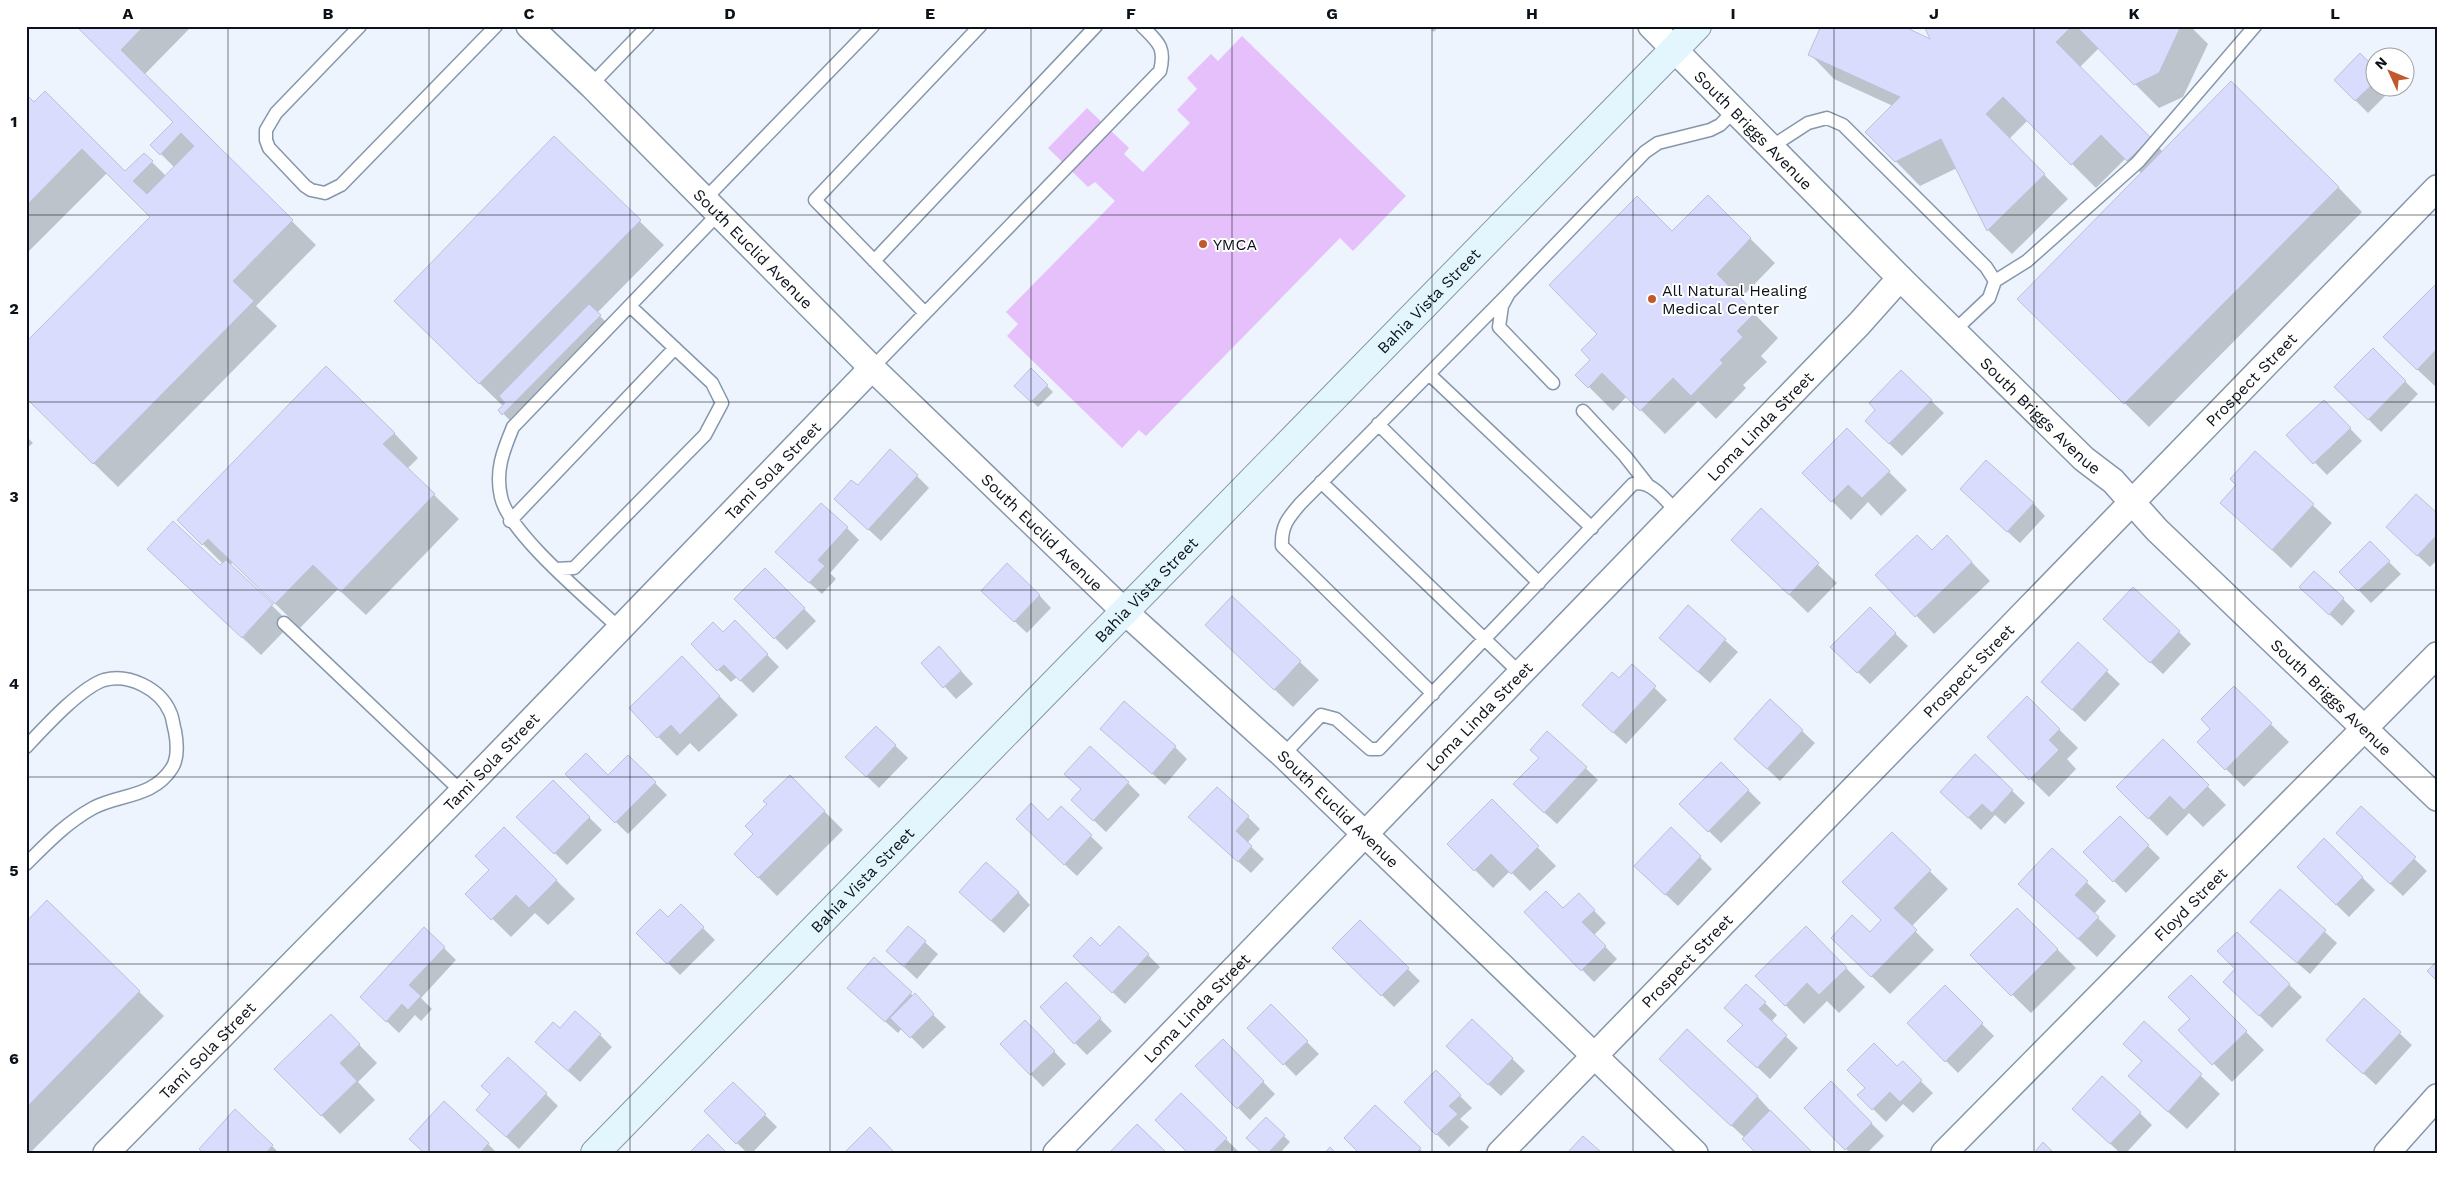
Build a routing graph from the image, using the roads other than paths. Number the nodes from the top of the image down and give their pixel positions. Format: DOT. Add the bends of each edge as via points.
graph roads {
  1 [pos="360,26"];
  2 [pos="496,26"];
  3 [pos="529,26"];
  4 [pos="648,26"];
  5 [pos="873,26"];
  6 [pos="980,26"];
  7 [pos="1096,26"];
  8 [pos="1142,26"];
  9 [pos="1651,26"];
  10 [pos="1697,26"];
  11 [pos="2256,26"];
  12 [pos="1674,49"];
  13 [pos="591,85"];
  14 [pos="1735,110"];
  15 [pos="1771,147"];
  16 [pos="2437,188"];
  17 [pos="712,206"];
  18 [pos="874,261"];
  19 [pos="1900,278"];
  20 [pos="1995,282"];
  21 [pos="1509,293"];
  22 [pos="630,306"];
  23 [pos="925,313"];
  24 [pos="1954,331"];
  25 [pos="675,348"];
  26 [pos="872,368"];
  27 [pos="1429,374"];
  28 [pos="1553,383"];
  29 [pos="1583,411"];
  30 [pos="1378,424"];
  31 [pos="1321,482"];
  32 [pos="1647,484"];
  33 [pos="2132,502"];
  34 [pos="1677,512"];
  35 [pos="510,520"];
  36 [pos="1592,528"];
  37 [pos="556,569"];
  38 [pos="1539,583"];
  39 [pos="1124,611"];
  40 [pos="284,623"];
  41 [pos="620,629"];
  42 [pos="1485,640"];
  43 [pos="2437,655"];
  44 [pos="1521,674"];
  45 [pos="1433,694"];
  46 [pos="2365,729"];
  47 [pos="26,747"];
  48 [pos="1282,755"];
  49 [pos="462,792"];
  50 [pos="2437,798"];
  51 [pos="1365,836"];
  52 [pos="26,864"];
  53 [pos="1594,1055"];
  54 [pos="2437,1097"];
  55 [pos="106,1153"];
  56 [pos="595,1153"];
  57 [pos="1056,1153"];
  58 [pos="1500,1153"];
  59 [pos="1695,1153"];
  60 [pos="1944,1153"];
  61 [pos="2387,1153"];
  1 -- 2 [label="lane" via="276,113 266,130 266,140 274,155 305,186 319,192 341,186"];
  3 -- 13 [label="street, South Euclid Avenue"];
  4 -- 13 [label="lane"];
  5 -- 17 [label="lane"];
  6 -- 18 [label="lane" via="815,200"];
  7 -- 18 [label="lane"];
  8 -- 23 [label="lane" via="1159,42 1164,56 1160,71"];
  9 -- 12 [label="street, South Briggs Avenue"];
  10 -- 12 [label="street, Bahia Vista Street"];
  11 -- 20 [label="lane" via="2138,162 2027,261"];
  12 -- 14 [label="street, South Briggs Avenue"];
  12 -- 39 [label="street, Bahia Vista Street"];
  13 -- 17 [label="street, South Euclid Avenue"];
  14 -- 15 [label="street, South Briggs Avenue"];
  14 -- 21 [label="lane" via="1710,130 1658,143 1644,152"];
  15 -- 19 [label="street, South Briggs Avenue"];
  15 -- 20 [label="lane" via="1808,123 1827,118 1843,125 1986,267"];
  16 -- 33 [label="street, Prospect Street"];
  17 -- 22 [label="lane"];
  17 -- 26 [label="street, South Euclid Avenue"];
  18 -- 23 [label="lane"];
  19 -- 24 [label="street, South Briggs Avenue"];
  19 -- 34 [label="street, Loma Linda Street"];
  20 -- 24 [label="lane" via="1989,298"];
  21 -- 27 [label="lane"];
  21 -- 28 [label="lane" via="1502,306 1499,327"];
  22 -- 25 [label="lane"];
  22 -- 35 [label="lane" via="513,427 500,460 501,497"];
  23 -- 26 [label="lane"];
  24 -- 33 [label="street, South Briggs Avenue"];
  25 -- 35 [label="lane"];
  25 -- 37 [label="lane" via="712,383 722,403 710,427 574,568"];
  26 -- 39 [label="street, South Euclid Avenue"];
  26 -- 41 [label="street, Tami Sola Street"];
  27 -- 30 [label="lane"];
  27 -- 36 [label="lane"];
  29 -- 32 [label="lane"];
  30 -- 31 [label="lane"];
  30 -- 38 [label="lane"];
  31 -- 42 [label="lane"];
  31 -- 45 [label="lane" via="1285,520 1282,546"];
  32 -- 34 [label="lane"];
  32 -- 36 [label="lane" via="1633,484"];
  33 -- 46 [label="street, South Briggs Avenue" via="2157,530"];
  33 -- 53 [label="street, Prospect Street"];
  34 -- 44 [label="street, Loma Linda Street"];
  35 -- 37 [label="lane"];
  36 -- 38 [label="lane"];
  37 -- 41 [label="lane"];
  38 -- 42 [label="lane"];
  39 -- 48 [label="street, South Euclid Avenue"];
  39 -- 56 [label="street, Bahia Vista Street"];
  40 -- 49 [label="lane"];
  41 -- 49 [label="street, Tami Sola Street"];
  42 -- 44 [label="lane"];
  42 -- 45 [label="lane"];
  43 -- 46 [label="street, Floyd Street"];
  44 -- 51 [label="street, Loma Linda Street"];
  45 -- 48 [label="lane" via="1379,749 1370,749 1336,719 1321,715"];
  46 -- 50 [label="street, South Briggs Avenue"];
  46 -- 60 [label="street, Floyd Street"];
  47 -- 52 [label="lane" via="71,701 104,680 129,679 156,692 170,712 178,744 173,767 158,782 136,796 95,807 62,827"];
  48 -- 51 [label="street, South Euclid Avenue"];
  49 -- 55 [label="street, Tami Sola Street"];
  51 -- 53 [label="street, South Euclid Avenue"];
  51 -- 57 [label="street, Loma Linda Street"];
  53 -- 58 [label="street, Prospect Street"];
  53 -- 59 [label="street, South Euclid Avenue"];
  54 -- 61 [label="street"];
}
